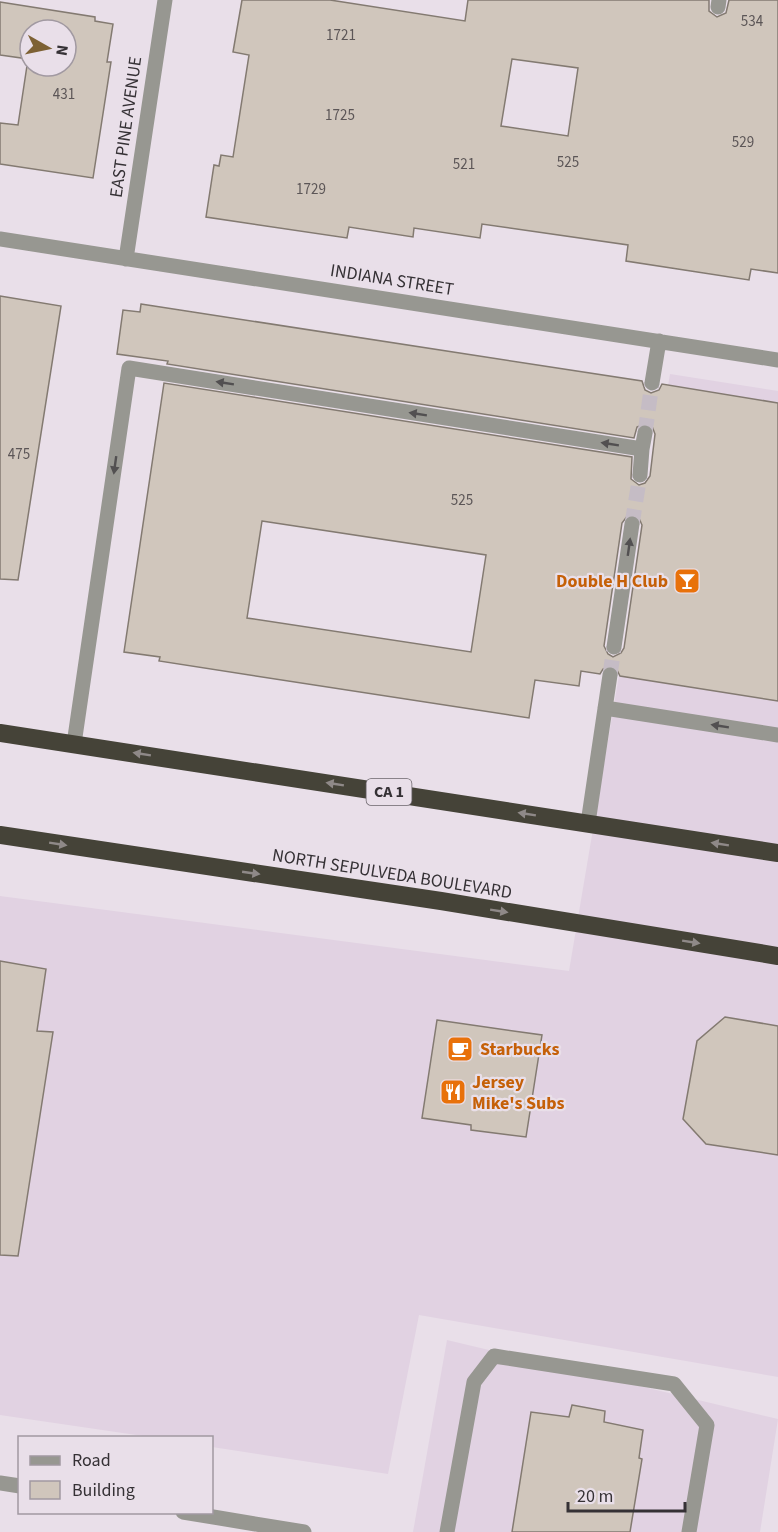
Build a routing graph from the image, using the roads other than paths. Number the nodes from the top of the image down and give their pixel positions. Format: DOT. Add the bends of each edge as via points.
graph roads {
  1 [pos="165,0"];
  2 [pos="0,239"];
  3 [pos="126,259"];
  4 [pos="659,341"];
  5 [pos="778,360"];
  6 [pos="652,383"];
  7 [pos="645,433"];
  8 [pos="642,449"];
  9 [pos="640,475"];
  10 [pos="632,524"];
  11 [pos="614,647"];
  12 [pos="610,675"];
  13 [pos="605,708"];
  14 [pos="0,733"];
  15 [pos="778,735"];
  16 [pos="74,744"];
  17 [pos="588,823"];
  18 [pos="0,835"];
  19 [pos="778,853"];
  20 [pos="778,956"];
  21 [pos="0,1483"];
  22 [pos="18,1486"];
  23 [pos="195,1514"];
  24 [pos="304,1532"];
  25 [pos="447,1532"];
  26 [pos="689,1532"];
  1 -- 3 [label="street, EAST PINE AVENUE"];
  2 -- 3 [label="street, INDIANA STREET"];
  3 -- 4 [label="street, INDIANA STREET"];
  4 -- 5 [label="street, INDIANA STREET"];
  4 -- 6 [label="street"];
  7 -- 8 [label="street"];
  8 -- 9 [label="street"];
  8 -- 16 [label="street, one-way" via="129,368"];
  11 -- 10 [label="street, one-way"];
  12 -- 13 [label="street"];
  15 -- 13 [label="street, one-way"];
  13 -- 17 [label="street"];
  14 -- 16 [label="highway, CA 1"];
  17 -- 16 [label="highway, CA 1, one-way"];
  19 -- 17 [label="highway, CA 1, one-way"];
  18 -- 20 [label="highway, NORTH SEPULVEDA BOULEVARD, one-way"];
  21 -- 22 [label="street"];
  23 -- 24 [label="street"];
  25 -- 26 [label="street" via="474,1382 494,1356 674,1384 707,1425"];
}
